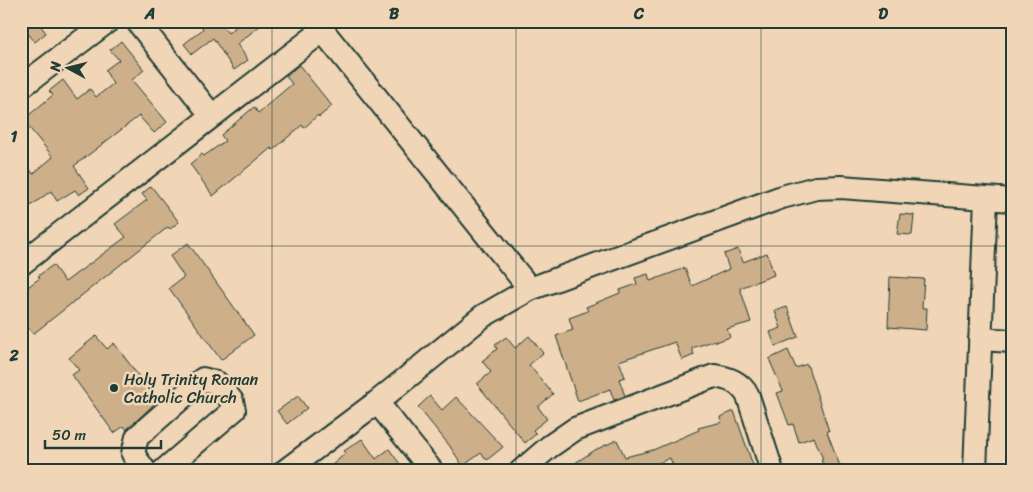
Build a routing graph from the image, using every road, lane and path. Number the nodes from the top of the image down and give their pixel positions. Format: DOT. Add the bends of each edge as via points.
graph roads {
  1 [pos="108,21"];
  2 [pos="137,21"];
  3 [pos="319,26"];
  4 [pos="21,87"];
  5 [pos="212,116"];
  6 [pos="986,198"];
  7 [pos="1012,200"];
  8 [pos="21,264"];
  9 [pos="530,289"];
  10 [pos="980,339"];
  11 [pos="1012,341"];
  12 [pos="377,402"];
  13 [pos="145,471"];
  14 [pos="163,471"];
  15 [pos="285,471"];
  16 [pos="432,471"];
  17 [pos="521,471"];
  18 [pos="772,471"];
  19 [pos="974,471"];
  1 -- 4 [label="street"];
  2 -- 5 [label="street"];
  3 -- 5 [label="street"];
  3 -- 9 [label="street"];
  5 -- 8 [label="street"];
  6 -- 7 [label="street"];
  6 -- 9 [label="street" via="842,187 816,188 782,197"];
  6 -- 10 [label="street"];
  9 -- 12 [label="street" via="483,316"];
  10 -- 11 [label="street"];
  10 -- 19 [label="street"];
  12 -- 15 [label="street"];
  12 -- 16 [label="street"];
  13 -- 14 [label="street" via="133,454 137,436 203,379 217,383 232,401 234,410"];
  17 -- 18 [label="street" via="575,429 714,376 736,382 748,396"];
}
